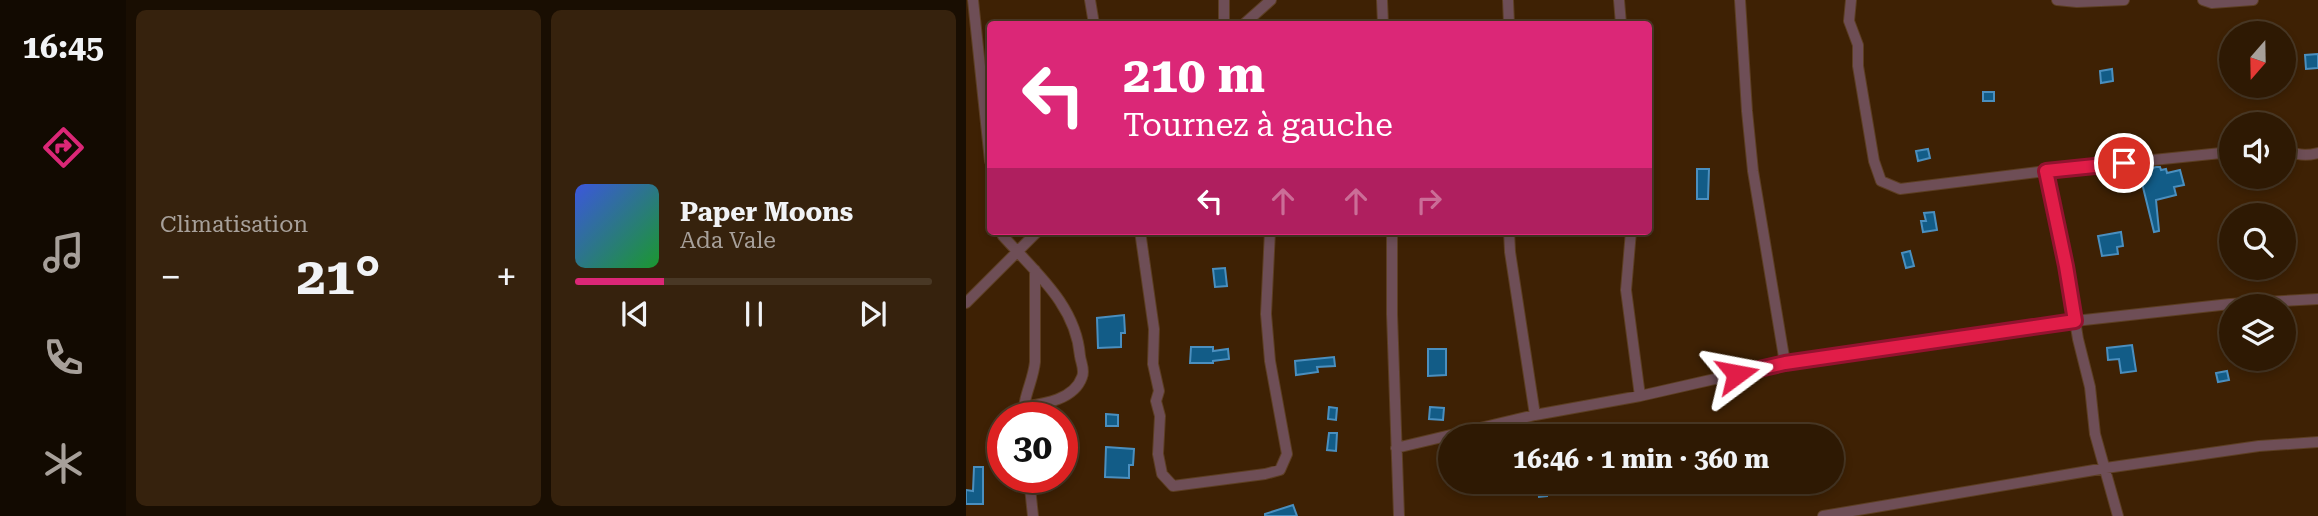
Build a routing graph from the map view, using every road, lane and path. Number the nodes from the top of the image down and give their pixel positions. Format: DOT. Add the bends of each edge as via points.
graph roads {
  1 [pos="973,0"];
  2 [pos="1090,0"];
  3 [pos="1224,0"];
  4 [pos="1271,0"];
  5 [pos="1382,0"];
  6 [pos="1508,0"];
  7 [pos="1619,0"];
  8 [pos="1740,0"];
  9 [pos="1851,0"];
  10 [pos="2057,0"];
  11 [pos="2124,0"];
  12 [pos="2203,0"];
  13 [pos="2253,0"];
  14 [pos="1262,9"];
  15 [pos="1094,21"];
  16 [pos="1224,21"];
  17 [pos="1248,21"];
  18 [pos="1260,21"];
  19 [pos="1383,21"];
  20 [pos="1509,21"];
  21 [pos="1621,21"];
  22 [pos="987,133"];
  23 [pos="2219,153"];
  24 [pos="2318,153"];
  25 [pos="2296,154"];
  26 [pos="2046,171"];
  27 [pos="1003,235"];
  28 [pos="1034,235"];
  29 [pos="1141,235"];
  30 [pos="1270,235"];
  31 [pos="1392,235"];
  32 [pos="1510,235"];
  33 [pos="1631,235"];
  34 [pos="1018,253"];
  35 [pos="1035,270"];
  36 [pos="2318,299"];
  37 [pos="966,303"];
  38 [pos="2075,321"];
  39 [pos="1785,363"];
  40 [pos="1640,396"];
  41 [pos="1026,402"];
  42 [pos="1051,402"];
  43 [pos="1535,415"];
  44 [pos="2318,442"];
  45 [pos="1396,448"];
  46 [pos="2106,468"];
  47 [pos="1031,493"];
  48 [pos="1033,516"];
  49 [pos="1399,516"];
  50 [pos="1823,516"];
  51 [pos="2118,516"];
  1 -- 22 [label="street"];
  2 -- 15 [label="street"];
  3 -- 16 [label="street"];
  4 -- 14 [label="street"];
  5 -- 19 [label="street"];
  6 -- 20 [label="street"];
  7 -- 21 [label="street"];
  8 -- 39 [label="street" via="1753,171"];
  9 -- 26 [label="street" via="1849,21 1858,46 1874,161 1881,181 1900,189"];
  10 -- 11 [label="street"];
  12 -- 13 [label="street"];
  14 -- 17 [label="street"];
  14 -- 18 [label="street"];
  23 -- 26 [label="street"];
  24 -- 25 [label="street"];
  26 -- 38 [label="street"];
  27 -- 34 [label="street"];
  28 -- 34 [label="street"];
  29 -- 30 [label="street" via="1154,328 1158,454 1162,474 1173,486 1280,470 1287,454 1266,314"];
  31 -- 45 [label="street"];
  32 -- 43 [label="street"];
  33 -- 40 [label="street" via="1626,290"];
  34 -- 35 [label="street"];
  34 -- 37 [label="street"];
  35 -- 41 [label="street" via="1035,362"];
  35 -- 42 [label="street" via="1064,306 1080,343 1083,372 1078,384"];
  36 -- 38 [label="street"];
  38 -- 39 [label="street"];
  38 -- 46 [label="street" via="2095,434"];
  39 -- 40 [label="street"];
  40 -- 43 [label="street"];
  43 -- 45 [label="street"];
  44 -- 46 [label="street"];
  45 -- 49 [label="street"];
  46 -- 50 [label="street"];
  46 -- 51 [label="street"];
  47 -- 48 [label="street"];
}
